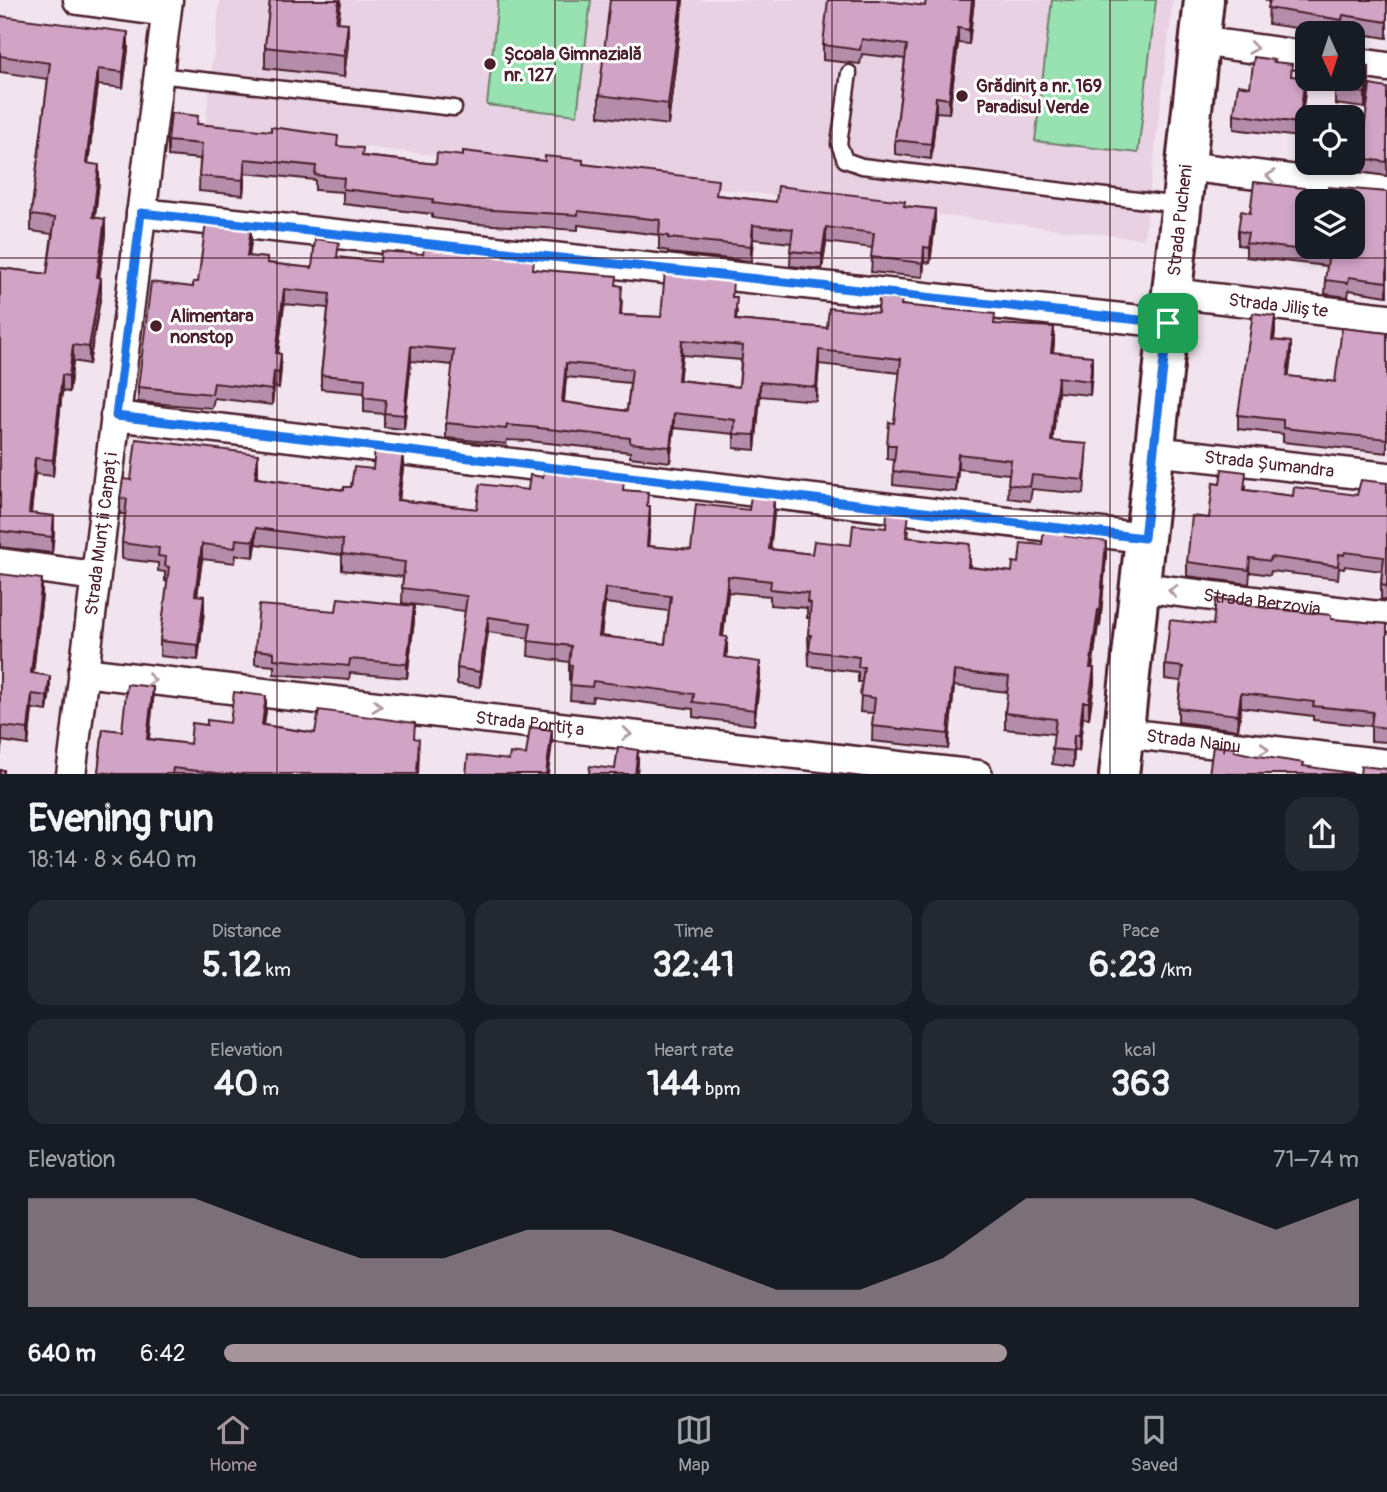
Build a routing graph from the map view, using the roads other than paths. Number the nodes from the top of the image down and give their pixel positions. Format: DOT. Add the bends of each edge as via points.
graph roads {
  1 [pos="78,0"];
  2 [pos="1204,0"];
  3 [pos="167,6"];
  4 [pos="1199,41"];
  5 [pos="1295,54"];
  6 [pos="1365,63"];
  7 [pos="1387,66"];
  8 [pos="849,73"];
  9 [pos="158,75"];
  10 [pos="454,108"];
  11 [pos="1185,166"];
  12 [pos="1387,191"];
  13 [pos="1181,206"];
  14 [pos="141,213"];
  15 [pos="1170,308"];
  16 [pos="1387,318"];
  17 [pos="116,416"];
  18 [pos="1153,451"];
  19 [pos="1387,477"];
  20 [pos="1144,538"];
  21 [pos="0,563"];
  22 [pos="95,576"];
  23 [pos="1139,587"];
  24 [pos="1387,617"];
  25 [pos="83,672"];
  26 [pos="1124,733"];
  27 [pos="1387,764"];
  28 [pos="71,774"];
  29 [pos="969,774"];
  30 [pos="1119,774"];
  1 -- 3 [label="street"];
  2 -- 4 [label="street, Strada Pucheni"];
  3 -- 9 [label="street, Strada Munții Carpați"];
  4 -- 5 [label="street, one-way"];
  4 -- 11 [label="street, Strada Pucheni"];
  6 -- 7 [label="street"];
  8 -- 13 [label="lane" via="839,144 845,160 862,166"];
  9 -- 10 [label="lane"];
  9 -- 14 [label="street, Strada Munții Carpați"];
  12 -- 11 [label="street, one-way"];
  11 -- 13 [label="street, Strada Pucheni"];
  13 -- 15 [label="street, Strada Pucheni"];
  14 -- 15 [label="street, Strada Jiliște"];
  14 -- 17 [label="street, Strada Munții Carpați"];
  15 -- 16 [label="street, Strada Jiliște"];
  15 -- 18 [label="street, Strada Pucheni"];
  17 -- 20 [label="street"];
  17 -- 22 [label="street, Strada Munții Carpați"];
  18 -- 19 [label="street, Strada Șumandra"];
  18 -- 20 [label="street, Strada Pucheni"];
  20 -- 23 [label="street, Strada Pucheni"];
  21 -- 22 [label="street"];
  22 -- 25 [label="street, Strada Munții Carpați"];
  24 -- 23 [label="street, Strada Berzovia, one-way"];
  23 -- 26 [label="street, Strada Pucheni"];
  25 -- 28 [label="street, Strada Munții Carpați"];
  25 -- 29 [label="street, Strada Portița, one-way"];
  26 -- 27 [label="street, Strada Naipu, one-way"];
  26 -- 30 [label="street, Strada Pucheni"];
}
